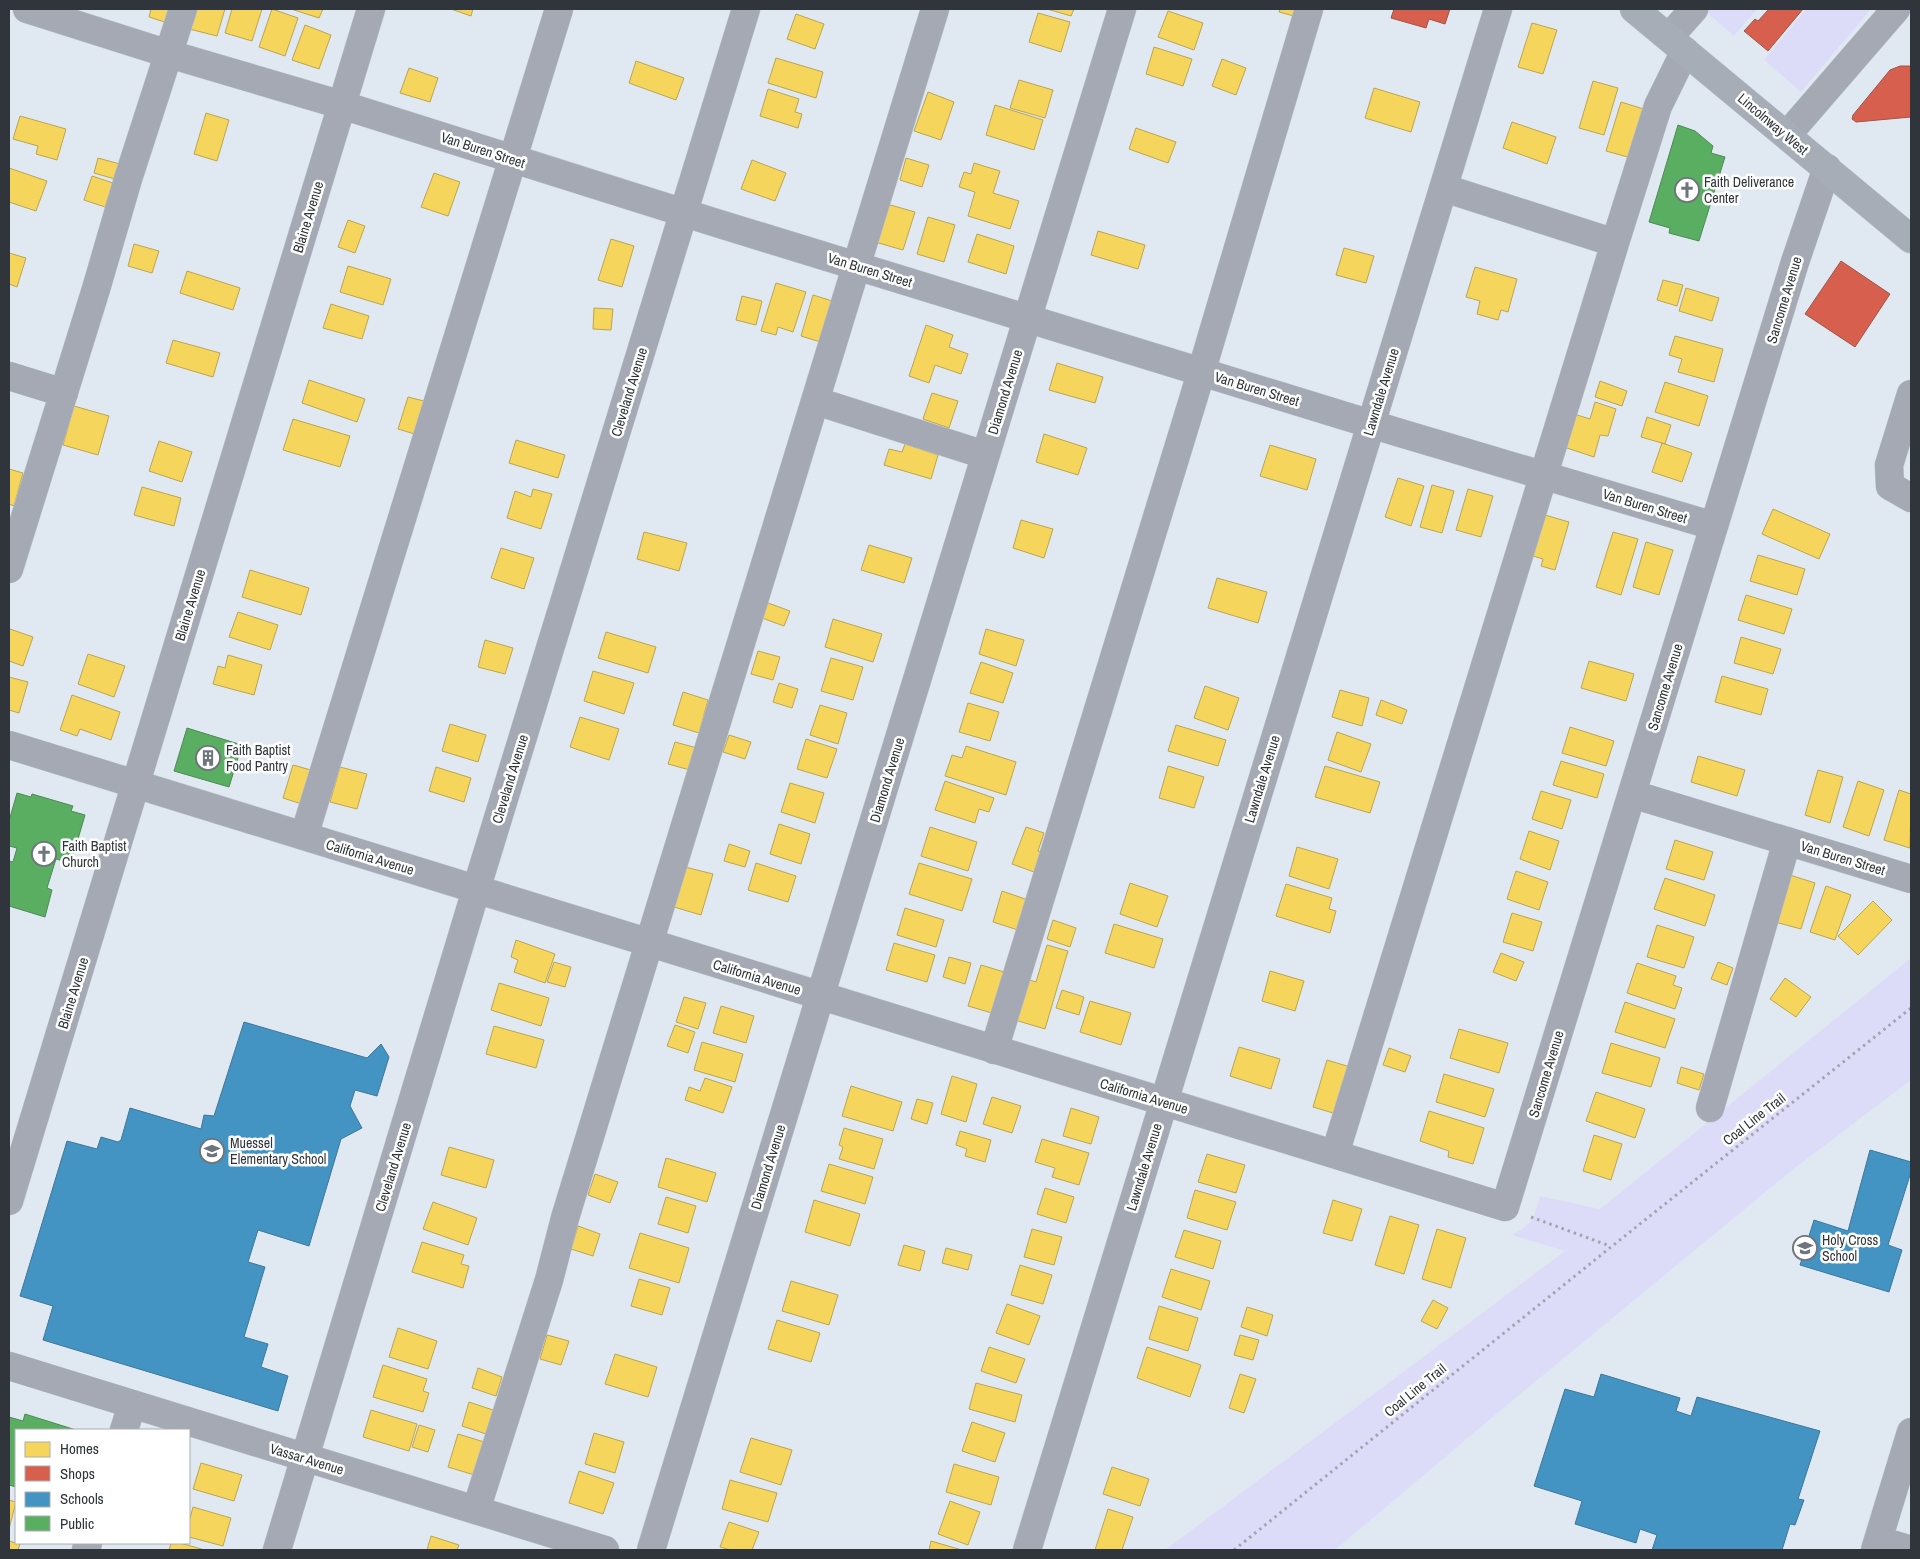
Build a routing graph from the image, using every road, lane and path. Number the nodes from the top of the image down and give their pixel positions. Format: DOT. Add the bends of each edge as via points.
graph roads {
  1 [pos="27,9"];
  2 [pos="183,9"];
  3 [pos="371,9"];
  4 [pos="559,9"];
  5 [pos="746,9"];
  6 [pos="935,9"];
  7 [pos="1122,9"];
  8 [pos="1309,9"];
  9 [pos="1498,9"];
  10 [pos="1634,9"];
  11 [pos="1694,9"];
  12 [pos="1896,9"];
  13 [pos="1677,44"];
  14 [pos="169,54"];
  15 [pos="342,104"];
  16 [pos="1787,135"];
  17 [pos="513,160"];
  18 [pos="1827,168"];
  19 [pos="1444,188"];
  20 [pos="684,213"];
  21 [pos="1911,239"];
  22 [pos="1615,244"];
  23 [pos="857,266"];
  24 [pos="1028,318"];
  25 [pos="1201,371"];
  26 [pos="9,376"];
  27 [pos="64,393"];
  28 [pos="1911,394"];
  29 [pos="816,401"];
  30 [pos="1371,424"];
  31 [pos="985,455"];
  32 [pos="1543,475"];
  33 [pos="1911,498"];
  34 [pos="1714,526"];
  35 [pos="9,569"];
  36 [pos="9,745"];
  37 [pos="136,784"];
  38 [pos="1632,794"];
  39 [pos="304,836"];
  40 [pos="1787,841"];
  41 [pos="1911,879"];
  42 [pos="476,890"];
  43 [pos="649,943"];
  44 [pos="820,996"];
  45 [pos="1911,1008"];
  46 [pos="994,1050"];
  47 [pos="1164,1102"];
  48 [pos="1710,1108"];
  49 [pos="1335,1154"];
  50 [pos="9,1201"];
  51 [pos="1505,1207"];
  52 [pos="1531,1218"];
  53 [pos="1611,1246"];
  54 [pos="9,1366"];
  55 [pos="128,1418"];
  56 [pos="177,1429"];
  57 [pos="190,1432"];
  58 [pos="1911,1432"];
  59 [pos="305,1458"];
  60 [pos="476,1510"];
  61 [pos="1876,1545"];
  62 [pos="277,1550"];
  63 [pos="605,1550"];
  64 [pos="651,1550"];
  65 [pos="1027,1550"];
  66 [pos="1234,1550"];
  67 [pos="1911,1550"];
  1 -- 14 [label="street, Van Buren Street"];
  2 -- 14 [label="street"];
  3 -- 15 [label="street, Blaine Avenue"];
  4 -- 17 [label="street"];
  5 -- 20 [label="street, Cleveland Avenue"];
  6 -- 23 [label="street"];
  7 -- 24 [label="street, Diamond Avenue"];
  8 -- 25 [label="street"];
  9 -- 19 [label="street, Lawndale Avenue"];
  10 -- 13 [label="main road, Lincolnway West"];
  11 -- 13 [label="street"];
  12 -- 16 [label="street"];
  13 -- 16 [label="main road, Lincolnway West"];
  13 -- 22 [label="street"];
  14 -- 15 [label="street, Van Buren Street"];
  14 -- 27 [label="street"];
  15 -- 17 [label="street, Van Buren Street"];
  15 -- 37 [label="street, Blaine Avenue"];
  16 -- 18 [label="main road, Lincolnway West"];
  17 -- 20 [label="street, Van Buren Street"];
  17 -- 39 [label="street"];
  18 -- 21 [label="main road, Lincolnway West"];
  18 -- 34 [label="street, Sancome Avenue"];
  19 -- 22 [label="street"];
  19 -- 30 [label="street, Lawndale Avenue"];
  20 -- 23 [label="street, Van Buren Street"];
  20 -- 42 [label="street, Cleveland Avenue"];
  22 -- 32 [label="street"];
  23 -- 24 [label="street, Van Buren Street"];
  23 -- 29 [label="street"];
  24 -- 25 [label="street, Van Buren Street"];
  24 -- 31 [label="street, Diamond Avenue"];
  25 -- 30 [label="street, Van Buren Street"];
  25 -- 46 [label="street"];
  26 -- 27 [label="street"];
  27 -- 35 [label="street"];
  28 -- 33 [label="street" via="1889,465 1890,486"];
  29 -- 31 [label="street"];
  29 -- 43 [label="street"];
  30 -- 32 [label="street, Van Buren Street"];
  30 -- 47 [label="street, Lawndale Avenue"];
  31 -- 44 [label="street, Diamond Avenue"];
  32 -- 34 [label="street, Van Buren Street"];
  32 -- 49 [label="street"];
  34 -- 38 [label="street, Sancome Avenue"];
  36 -- 37 [label="street, California Avenue"];
  37 -- 39 [label="street, California Avenue"];
  37 -- 50 [label="street, Blaine Avenue"];
  38 -- 40 [label="street, Van Buren Street"];
  38 -- 51 [label="street, Sancome Avenue"];
  39 -- 42 [label="street, California Avenue"];
  40 -- 41 [label="street, Van Buren Street"];
  40 -- 48 [label="street"];
  42 -- 43 [label="street, California Avenue"];
  42 -- 59 [label="street, Cleveland Avenue"];
  43 -- 44 [label="street, California Avenue"];
  43 -- 60 [label="street" via="549,1280"];
  44 -- 46 [label="street, California Avenue"];
  44 -- 64 [label="street, Diamond Avenue"];
  45 -- 53 [label="path, Coal Line Trail"];
  46 -- 47 [label="street, California Avenue"];
  47 -- 49 [label="street, California Avenue"];
  47 -- 65 [label="street, Lawndale Avenue"];
  49 -- 51 [label="street, California Avenue"];
  52 -- 53 [label="path"];
  53 -- 66 [label="path, Coal Line Trail"];
  54 -- 55 [label="street, Vassar Avenue"];
  55 -- 56 [label="street, Vassar Avenue"];
  57 -- 59 [label="street, Vassar Avenue"];
  58 -- 61 [label="street"];
  59 -- 60 [label="street, Vassar Avenue"];
  59 -- 62 [label="street, Cleveland Avenue"];
  60 -- 63 [label="street, Vassar Avenue"];
  61 -- 67 [label="street"];
}
